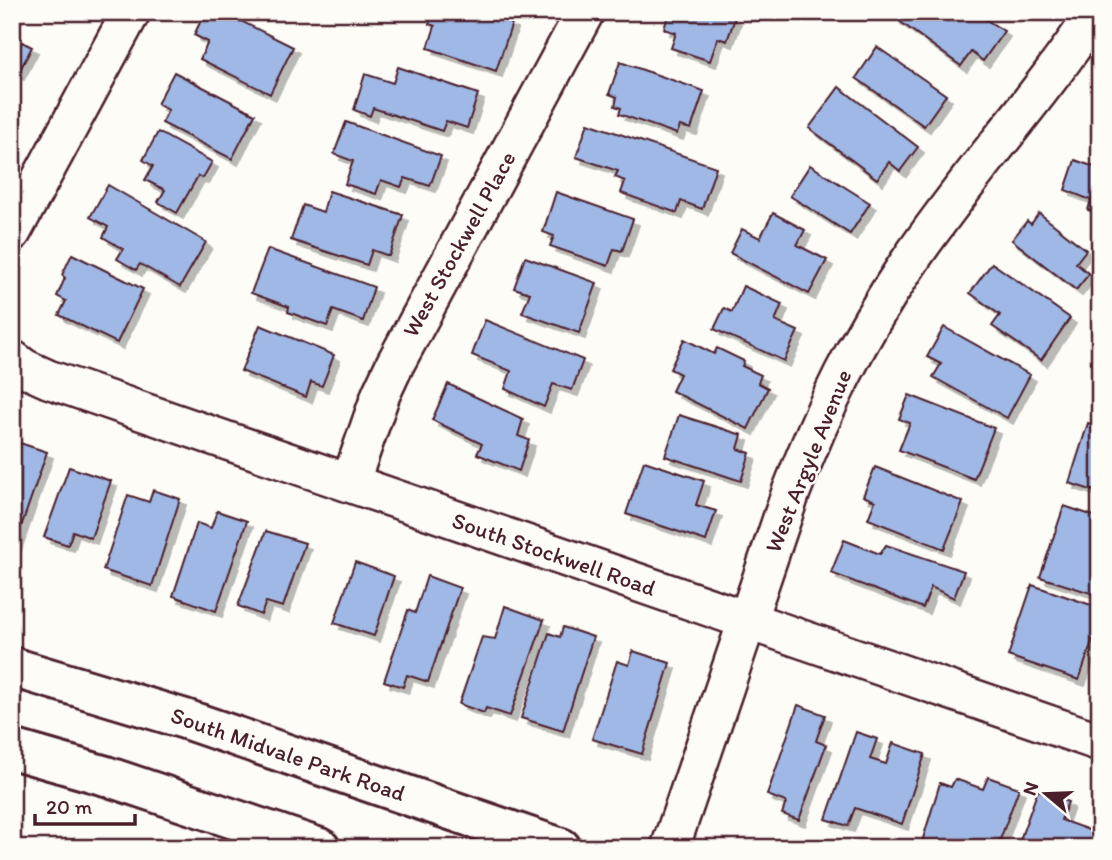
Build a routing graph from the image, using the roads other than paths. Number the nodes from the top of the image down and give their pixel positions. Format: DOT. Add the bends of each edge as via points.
graph roads {
  1 [pos="131,12"];
  2 [pos="585,12"];
  3 [pos="1096,12"];
  4 [pos="12,232"];
  5 [pos="12,359"];
  6 [pos="349,483"];
  7 [pos="747,620"];
  8 [pos="12,667"];
  9 [pos="1100,742"];
  10 [pos="12,749"];
  11 [pos="320,848"];
  12 [pos="561,848"];
  13 [pos="670,848"];
  1 -- 4 [label="street"];
  2 -- 6 [label="street, West Stockwell Place" via="395,364"];
  3 -- 7 [label="street, West Argyle Avenue" via="1031,104 950,205 849,358 810,444"];
  5 -- 6 [label="street, South Stockwell Road" via="47,379"];
  6 -- 7 [label="street, South Stockwell Road"];
  7 -- 9 [label="street, South Stockwell Road"];
  7 -- 13 [label="street, West Argyle Avenue"];
  8 -- 12 [label="main road, South Midvale Park Road" via="186,719"];
  10 -- 11 [label="main road"];
}
